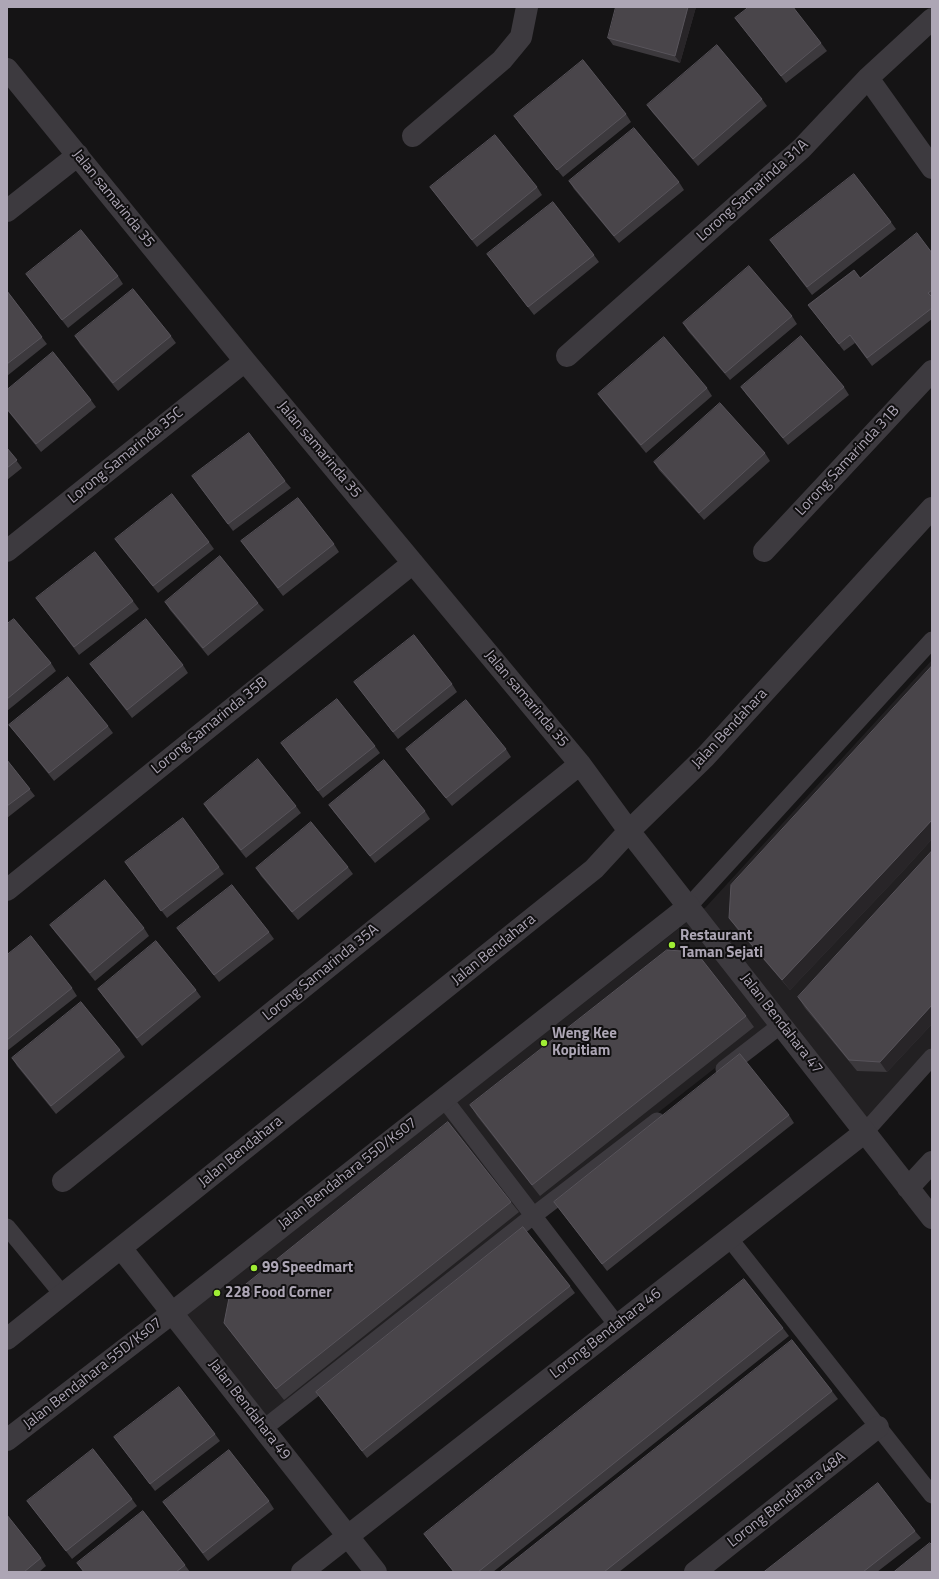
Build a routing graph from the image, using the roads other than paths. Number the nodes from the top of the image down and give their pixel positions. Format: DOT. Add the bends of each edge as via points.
graph roads {
  1 [pos="527,7"];
  2 [pos="932,19"];
  3 [pos="7,69"];
  4 [pos="868,78"];
  5 [pos="413,136"];
  6 [pos="78,155"];
  7 [pos="932,168"];
  8 [pos="7,211"];
  9 [pos="567,356"];
  10 [pos="245,361"];
  11 [pos="932,371"];
  12 [pos="932,508"];
  13 [pos="7,551"];
  14 [pos="764,551"];
  15 [pos="413,562"];
  16 [pos="932,640"];
  17 [pos="580,764"];
  18 [pos="629,830"];
  19 [pos="7,890"];
  20 [pos="689,906"];
  21 [pos="781,1025"];
  22 [pos="932,1058"];
  23 [pos="713,1077"];
  24 [pos="444,1099"];
  25 [pos="670,1111"];
  26 [pos="865,1132"];
  27 [pos="932,1162"];
  28 [pos="63,1182"];
  29 [pos="908,1188"];
  30 [pos="533,1216"];
  31 [pos="932,1218"];
  32 [pos="7,1227"];
  33 [pos="729,1238"];
  34 [pos="121,1248"];
  35 [pos="63,1295"];
  36 [pos="172,1313"];
  37 [pos="617,1325"];
  38 [pos="7,1339"];
  39 [pos="878,1427"];
  40 [pos="264,1429"];
  41 [pos="7,1440"];
  42 [pos="932,1495"];
  43 [pos="348,1536"];
  44 [pos="302,1572"];
  45 [pos="376,1572"];
  46 [pos="695,1572"];
  1 -- 5 [label="street" via="521,37 502,60"];
  2 -- 4 [label="street, Lorong Samarinda 31A"];
  3 -- 6 [label="street, Jalan samarinda 35"];
  4 -- 7 [label="street"];
  4 -- 9 [label="street, Lorong Samarinda 31A" via="802,148"];
  6 -- 8 [label="street"];
  6 -- 10 [label="street, Jalan samarinda 35"];
  10 -- 13 [label="street, Lorong Samarinda 35C"];
  10 -- 15 [label="street, Jalan samarinda 35"];
  11 -- 14 [label="street, Lorong Samarinda 31B"];
  12 -- 18 [label="street, Jalan Bendahara" via="705,757"];
  15 -- 17 [label="street, Jalan samarinda 35"];
  15 -- 19 [label="street, Lorong Samarinda 35B"];
  16 -- 20 [label="lane"];
  17 -- 18 [label="street, Jalan samarinda 35"];
  17 -- 28 [label="street, Lorong Samarinda 35A"];
  18 -- 20 [label="street, Jalan Bendahara 47"];
  18 -- 34 [label="street, Jalan Bendahara" via="594,869"];
  20 -- 21 [label="street, Jalan Bendahara 47"];
  20 -- 24 [label="street, Jalan Bendahara 55D/Ks07"];
  21 -- 23 [label="lane"];
  21 -- 26 [label="street, Jalan Bendahara 47"];
  22 -- 26 [label="lane"];
  24 -- 30 [label="lane"];
  24 -- 36 [label="street, Jalan Bendahara 55D/Ks07"];
  25 -- 30 [label="lane"];
  26 -- 29 [label="street, Jalan Bendahara 47"];
  26 -- 33 [label="street, Lorong Bendahara 46"];
  27 -- 29 [label="street"];
  29 -- 31 [label="street, Jalan Bendahara 47"];
  30 -- 37 [label="lane"];
  30 -- 40 [label="lane"];
  32 -- 35 [label="lane"];
  33 -- 37 [label="street, Lorong Bendahara 46"];
  33 -- 39 [label="lane"];
  34 -- 35 [label="street, Jalan Bendahara"];
  34 -- 36 [label="street, Jalan Bendahara 49"];
  35 -- 38 [label="street, Jalan Bendahara"];
  36 -- 40 [label="street, Jalan Bendahara 49"];
  36 -- 41 [label="street, Jalan Bendahara 55D/Ks07"];
  37 -- 43 [label="street, Lorong Bendahara 46"];
  39 -- 42 [label="lane"];
  39 -- 46 [label="street, Lorong Bendahara 48A"];
  40 -- 43 [label="street, Jalan Bendahara 49"];
  43 -- 44 [label="street, Lorong Bendahara 46"];
  43 -- 45 [label="street, Jalan Bendahara 49"];
}
